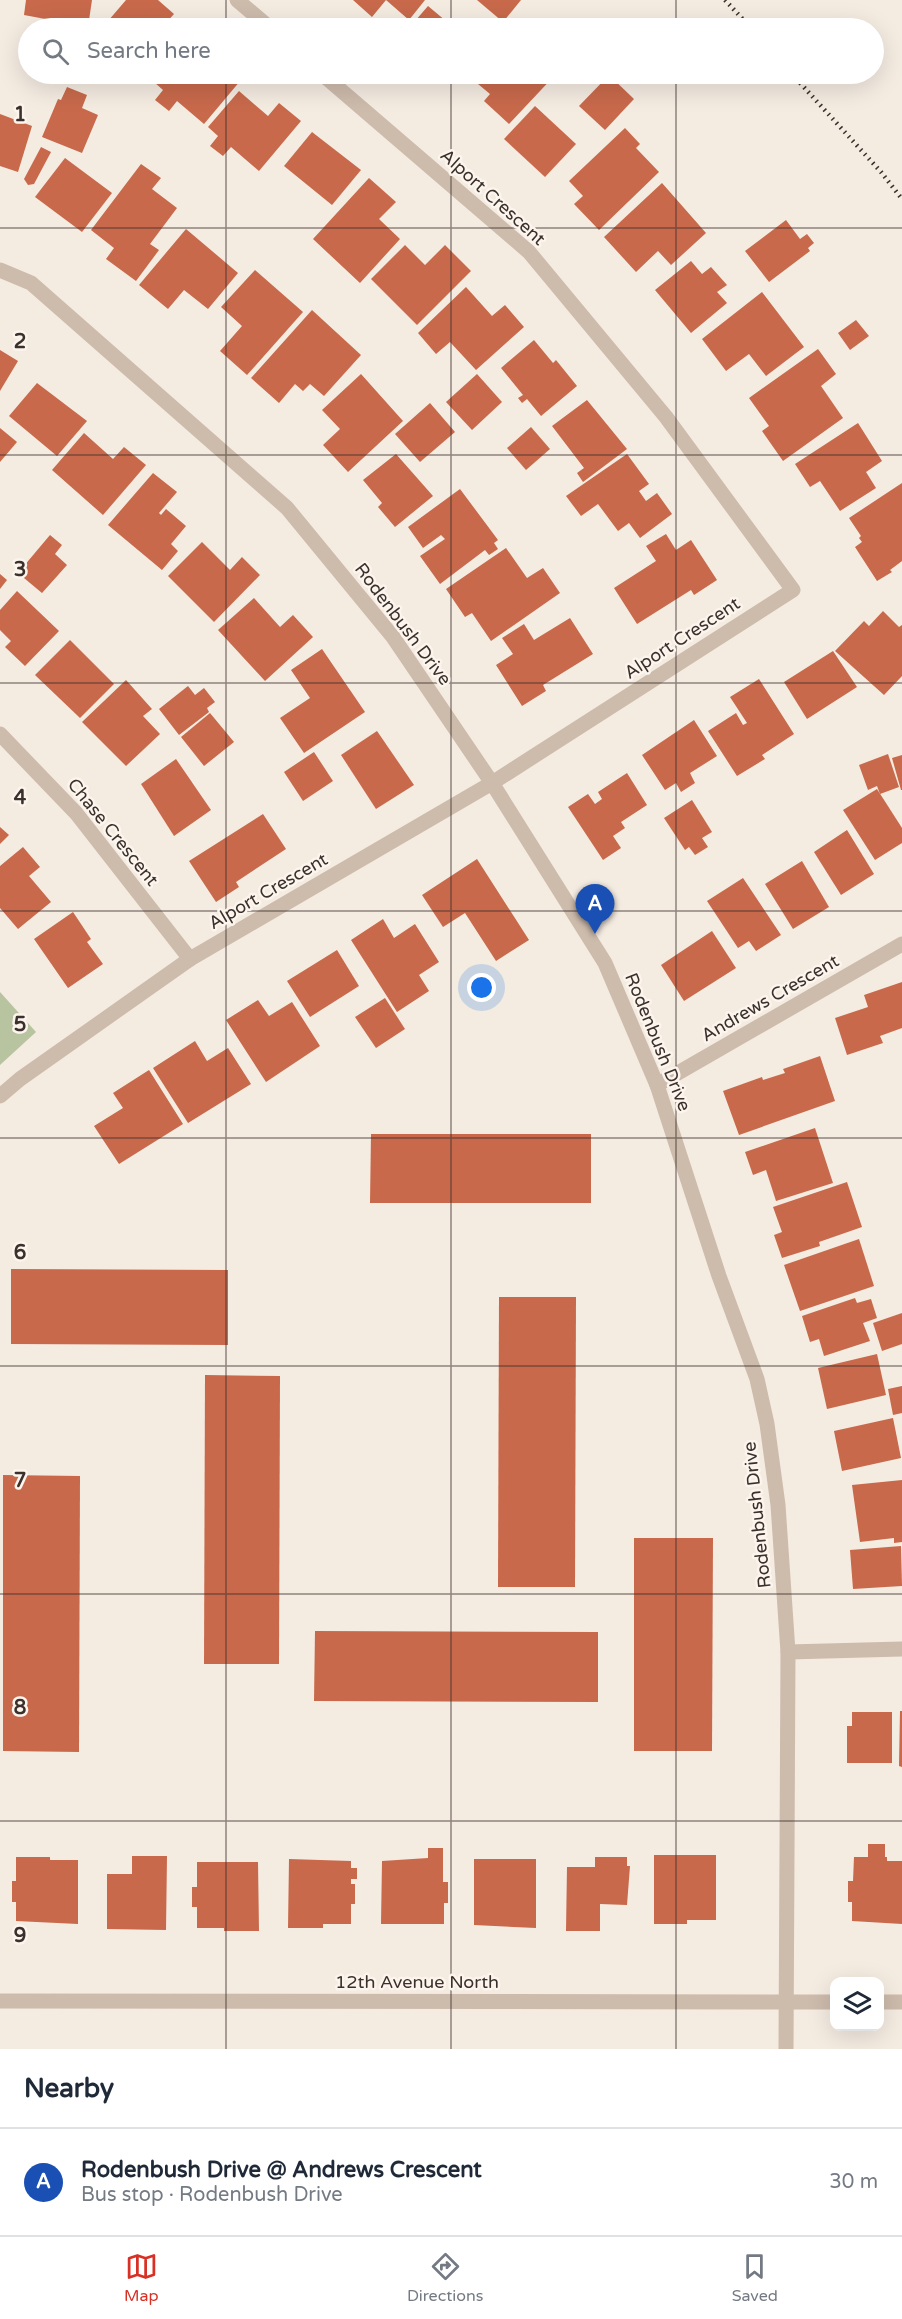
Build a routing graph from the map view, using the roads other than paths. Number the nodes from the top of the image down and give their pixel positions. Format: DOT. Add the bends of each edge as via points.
graph roads {
  1 [pos="237,0"];
  2 [pos="258,18"];
  3 [pos="334,84"];
  4 [pos="0,270"];
  5 [pos="0,734"];
  6 [pos="492,783"];
  7 [pos="902,944"];
  8 [pos="190,959"];
  9 [pos="657,1085"];
  10 [pos="0,1096"];
  11 [pos="902,1649"];
  12 [pos="788,1652"];
  13 [pos="0,2001"];
  14 [pos="786,2002"];
  15 [pos="830,2002"];
  16 [pos="884,2002"];
  17 [pos="902,2002"];
  18 [pos="786,2049"];
  1 -- 2 [label="street"];
  3 -- 6 [label="street, Alport Crescent" via="529,252 666,417 793,590"];
  4 -- 6 [label="street, Rodenbush Drive" via="31,284 287,508 393,637"];
  5 -- 8 [label="street, Chase Crescent" via="76,813"];
  6 -- 8 [label="street, Alport Crescent"];
  6 -- 9 [label="street, Rodenbush Drive" via="605,963"];
  7 -- 9 [label="street, Andrews Crescent"];
  8 -- 10 [label="street, Alport Crescent"];
  9 -- 12 [label="street, Rodenbush Drive" via="757,1379 778,1505"];
  11 -- 12 [label="street"];
  12 -- 14 [label="street, Rodenbush Drive"];
  13 -- 14 [label="street, 12th Avenue North"];
  14 -- 15 [label="street, 12th Avenue North"];
  14 -- 18 [label="street, Rodenbush Drive"];
  16 -- 17 [label="street"];
}
